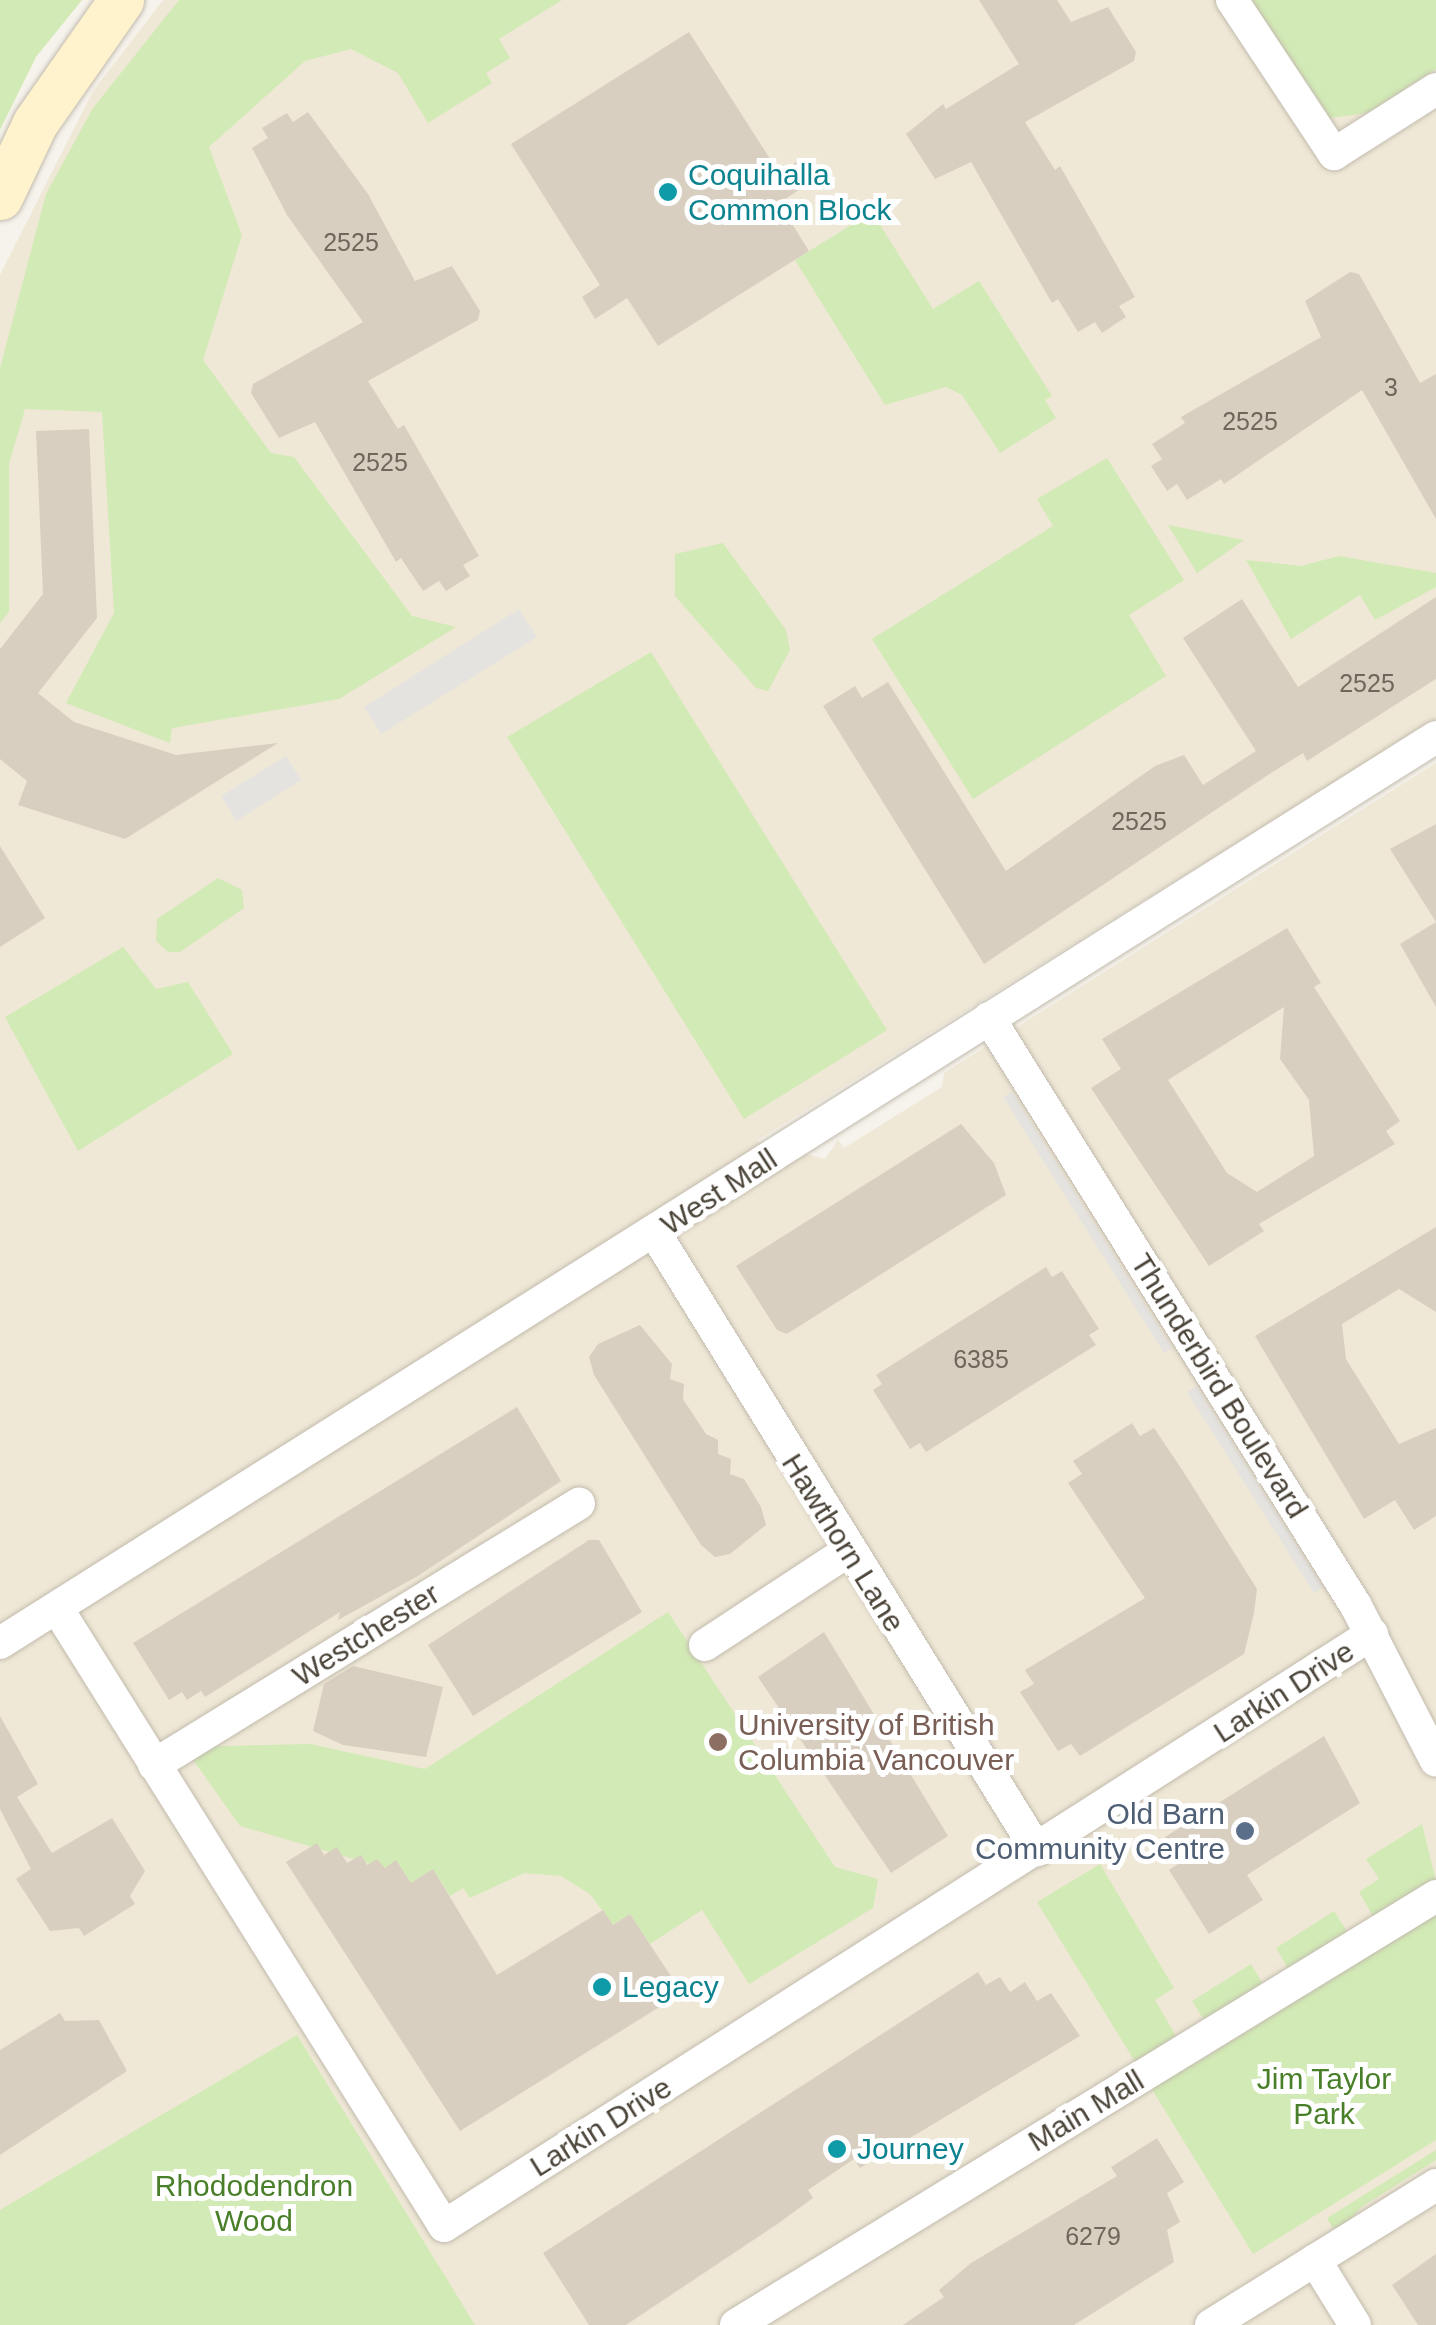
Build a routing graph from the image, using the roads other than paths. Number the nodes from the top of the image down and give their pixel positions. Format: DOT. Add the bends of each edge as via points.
graph roads {
  1 [pos="121,0"];
  2 [pos="1232,0"];
  3 [pos="1436,89"];
  4 [pos="0,198"];
  5 [pos="1436,737"];
  6 [pos="989,1018"];
  7 [pos="655,1233"];
  8 [pos="579,1504"];
  9 [pos="848,1551"];
  10 [pos="57,1608"];
  11 [pos="1372,1634"];
  12 [pos="0,1643"];
  13 [pos="705,1645"];
  14 [pos="1436,1760"];
  15 [pos="154,1765"];
  16 [pos="1037,1850"];
  17 [pos="1436,1896"];
  18 [pos="1436,2184"];
  19 [pos="1315,2260"];
  20 [pos="736,2325"];
  21 [pos="1211,2325"];
  22 [pos="1355,2325"];
  1 -- 4 [label="street" via="35,123"];
  2 -- 3 [label="street" via="1334,154"];
  5 -- 6 [label="street, West Mall"];
  6 -- 7 [label="street, West Mall"];
  6 -- 11 [label="street, Thunderbird Boulevard"];
  7 -- 9 [label="street, Hawthorn Lane"];
  7 -- 10 [label="street, West Mall"];
  8 -- 15 [label="street, Westchester"];
  9 -- 13 [label="street"];
  9 -- 16 [label="street, Hawthorn Lane"];
  10 -- 12 [label="street, West Mall"];
  10 -- 15 [label="street, Larkin Drive"];
  11 -- 14 [label="street, Thunderbird Boulevard"];
  11 -- 16 [label="street, Larkin Drive"];
  15 -- 16 [label="street, Larkin Drive" via="444,2226"];
  17 -- 20 [label="street, Main Mall"];
  18 -- 19 [label="street"];
  19 -- 21 [label="street"];
  19 -- 22 [label="street"];
}
